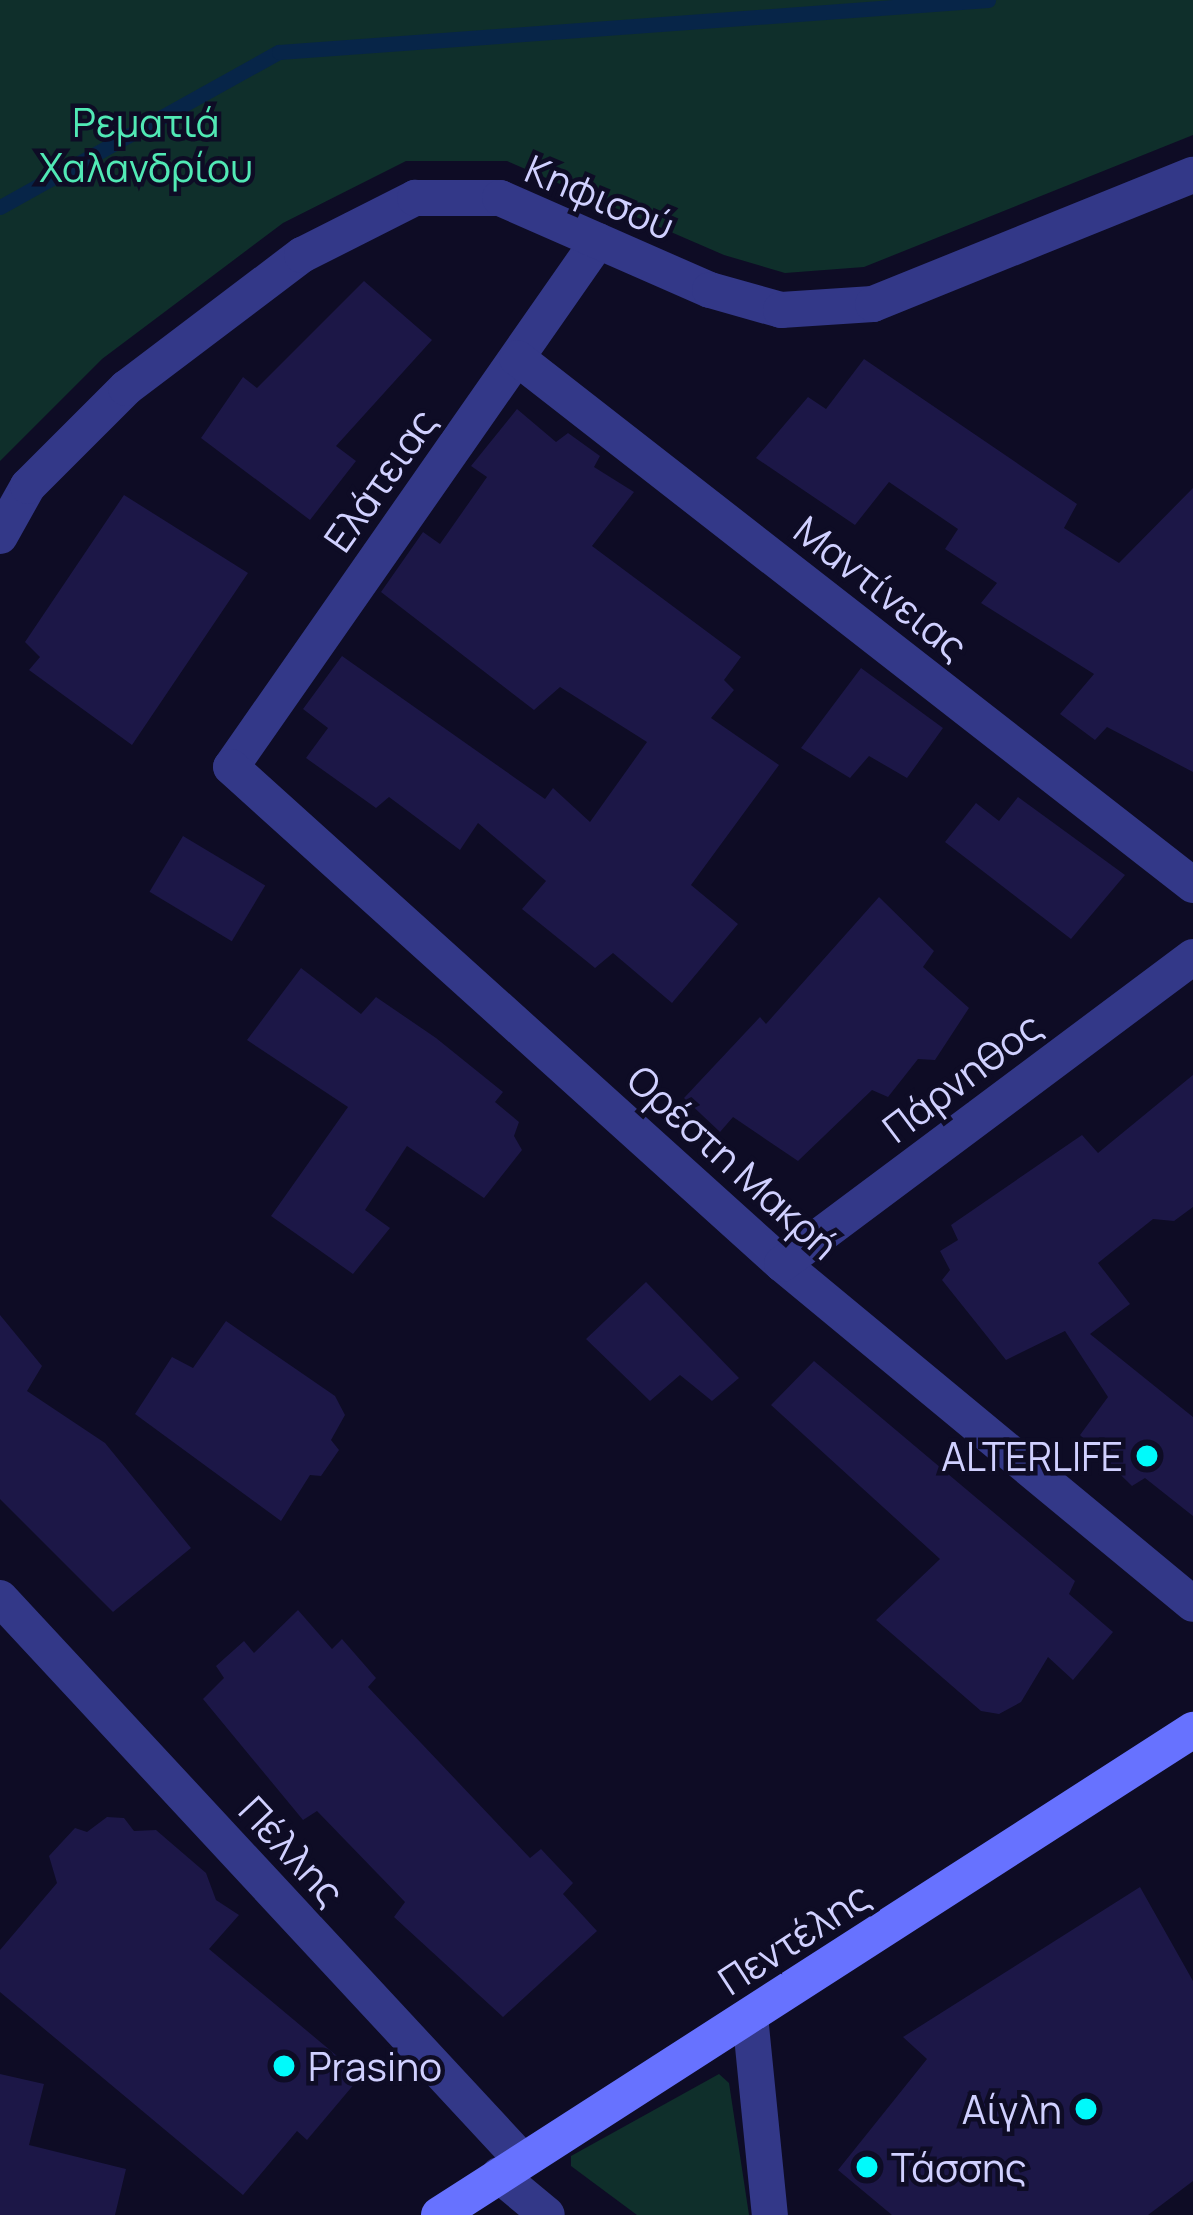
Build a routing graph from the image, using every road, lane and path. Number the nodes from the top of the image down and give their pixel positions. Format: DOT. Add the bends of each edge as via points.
graph roads {
  1 [pos="1193,175"];
  2 [pos="598,241"];
  3 [pos="517,358"];
  4 [pos="0,536"];
  5 [pos="231,767"];
  6 [pos="1193,885"];
  7 [pos="1193,957"];
  8 [pos="782,1264"];
  9 [pos="0,1598"];
  10 [pos="1193,1604"];
  11 [pos="1193,1730"];
  12 [pos="751,2016"];
  13 [pos="511,2168"];
  14 [pos="439,2215"];
  15 [pos="547,2215"];
  16 [pos="770,2215"];
  1 -- 2 [label="street, Κηφισού" via="872,304 781,310"];
  2 -- 3 [label="street, Ελάτειας"];
  2 -- 4 [label="street, Κηφισού" via="500,198 415,198 302,255 126,388 28,486"];
  3 -- 5 [label="street, Ελάτειας"];
  3 -- 6 [label="street, Μαντίνειας"];
  5 -- 8 [label="street, Ορέστη Μακρή"];
  7 -- 8 [label="street, Πάρνηθος"];
  8 -- 10 [label="street, Ορέστη Μακρή"];
  9 -- 13 [label="street, Πέλλης"];
  11 -- 12 [label="main road, Πεντέλης"];
  12 -- 13 [label="main road, Πεντέλης"];
  12 -- 16 [label="street"];
  13 -- 14 [label="main road, Πεντέλης"];
  13 -- 15 [label="street, Πέλλης"];
}
